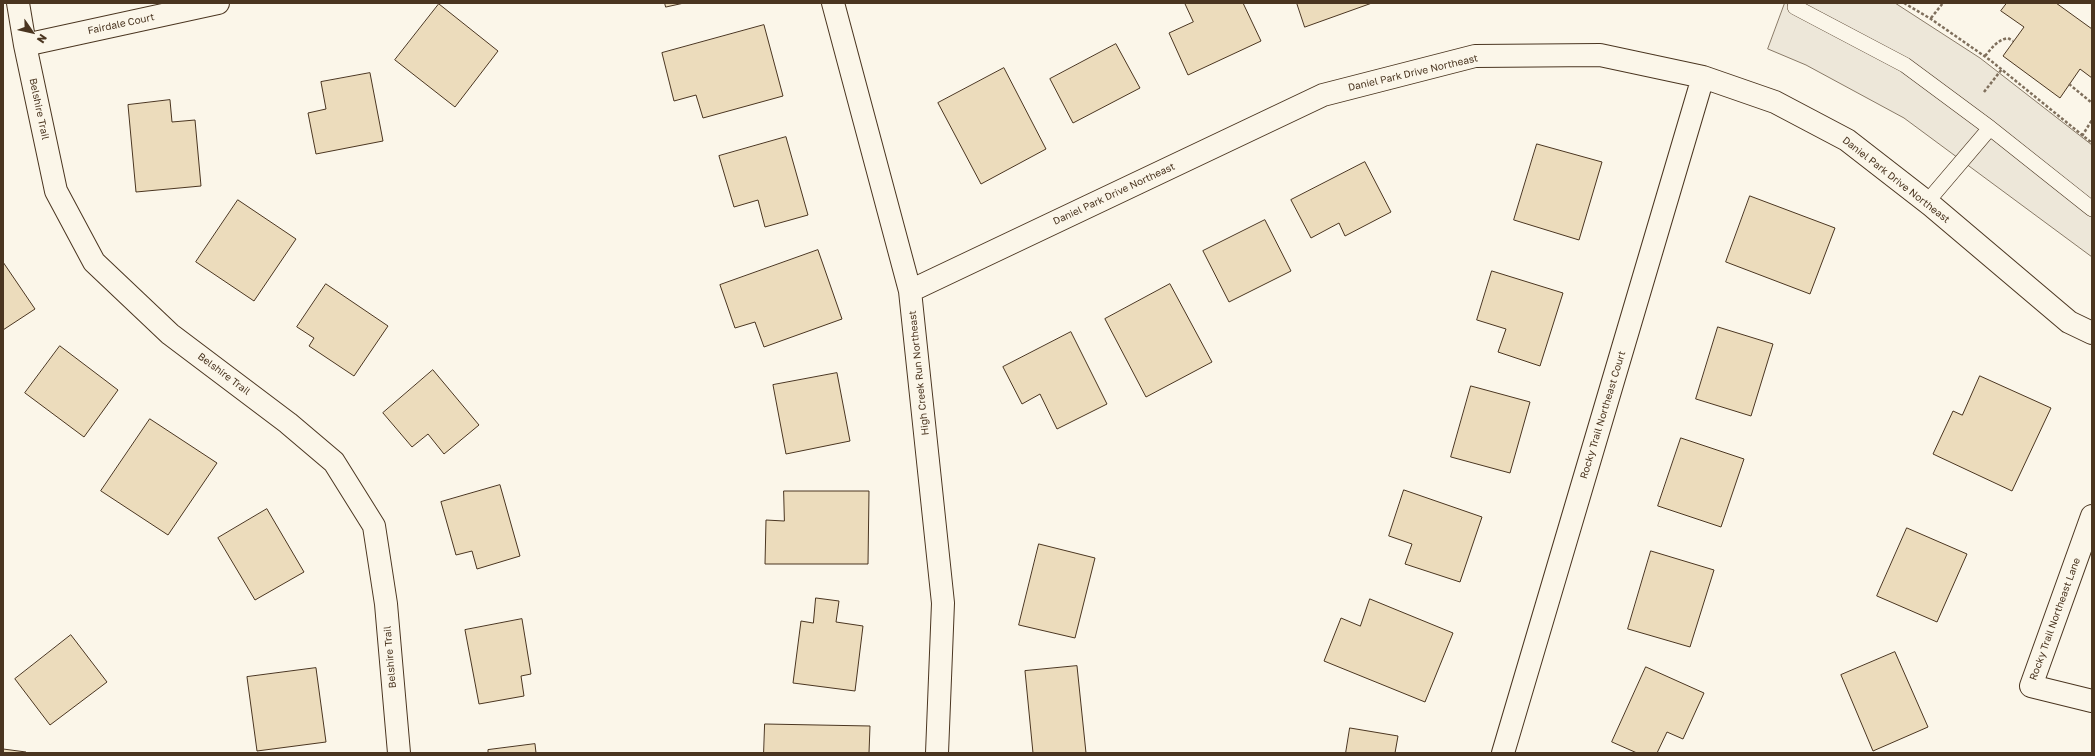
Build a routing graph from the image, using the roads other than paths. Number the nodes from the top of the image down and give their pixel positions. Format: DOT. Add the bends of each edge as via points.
graph roads {
  1 [pos="18,3"];
  2 [pos="218,3"];
  3 [pos="833,3"];
  4 [pos="1795,7"];
  5 [pos="25,45"];
  6 [pos="1703,77"];
  7 [pos="1990,128"];
  8 [pos="1927,202"];
  9 [pos="2092,209"];
  10 [pos="910,291"];
  11 [pos="2092,333"];
  12 [pos="2092,516"];
  13 [pos="2092,701"];
  14 [pos="399,753"];
  15 [pos="937,753"];
  16 [pos="1503,753"];
  1 -- 5 [label="street, Belshire Trail"];
  2 -- 5 [label="street, Fairdale Court"];
  3 -- 10 [label="street, High Creek Run Northeast"];
  4 -- 7 [label="lane" via="1905,65"];
  5 -- 14 [label="street, Belshire Trail" via="56,191 94,262 170,334 288,423 334,462 374,526 386,604"];
  6 -- 8 [label="street, Daniel Park Drive Northeast" via="1776,102 1847,140"];
  6 -- 10 [label="street, Daniel Park Drive Northeast" via="1600,55 1475,56 1323,95"];
  6 -- 16 [label="street, Rocky Trail Northeast Court"];
  7 -- 8 [label="lane"];
  7 -- 9 [label="lane"];
  8 -- 11 [label="street, Daniel Park Drive Northeast" via="2069,322"];
  10 -- 15 [label="street, High Creek Run Northeast" via="943,603"];
  12 -- 13 [label="street, Rocky Trail Northeast Lane" via="2031,686"];
}
